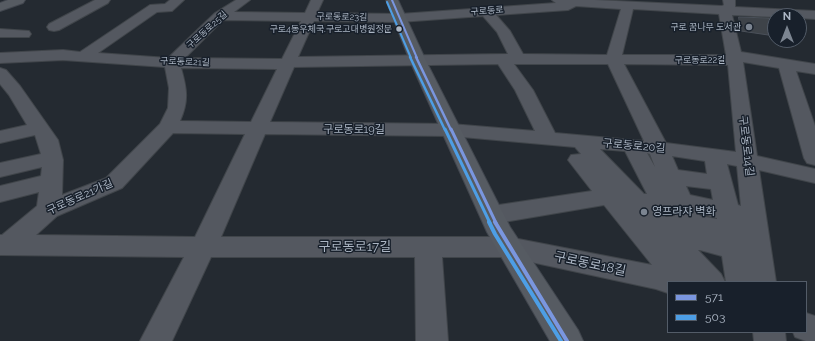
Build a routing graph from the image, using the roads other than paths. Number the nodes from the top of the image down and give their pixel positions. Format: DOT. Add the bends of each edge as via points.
graph roads {
  1 [pos="104,0"];
  2 [pos="178,0"];
  3 [pos="244,0"];
  4 [pos="317,0"];
  5 [pos="557,0"];
  6 [pos="800,0"];
  7 [pos="16,1"];
  8 [pos="573,2"];
  9 [pos="727,5"];
  10 [pos="628,6"];
  11 [pos="0,8"];
  12 [pos="396,9"];
  13 [pos="486,11"];
  14 [pos="812,14"];
  15 [pos="220,16"];
  16 [pos="308,17"];
  17 [pos="54,27"];
  18 [pos="0,33"];
  19 [pos="24,34"];
  20 [pos="84,56"];
  21 [pos="0,58"];
  22 [pos="511,59"];
  23 [pos="613,59"];
  24 [pos="735,60"];
  25 [pos="418,62"];
  26 [pos="172,63"];
  27 [pos="287,64"];
  28 [pos="786,64"];
  29 [pos="815,69"];
  30 [pos="5,87"];
  31 [pos="168,127"];
  32 [pos="40,128"];
  33 [pos="257,128"];
  34 [pos="451,130"];
  35 [pos="0,137"];
  36 [pos="563,140"];
  37 [pos="633,146"];
  38 [pos="658,148"];
  39 [pos="714,156"];
  40 [pos="51,158"];
  41 [pos="815,158"];
  42 [pos="748,161"];
  43 [pos="605,168"];
  44 [pos="645,168"];
  45 [pos="0,170"];
  46 [pos="670,176"];
  47 [pos="815,176"];
  48 [pos="52,181"];
  49 [pos="720,183"];
  50 [pos="0,194"];
  51 [pos="620,201"];
  52 [pos="678,208"];
  53 [pos="48,210"];
  54 [pos="492,215"];
  55 [pos="755,218"];
  56 [pos="731,231"];
  57 [pos="667,236"];
  58 [pos="5,244"];
  59 [pos="203,247"];
  60 [pos="428,247"];
  61 [pos="508,247"];
  62 [pos="690,280"];
  63 [pos="747,281"];
  64 [pos="156,341"];
  65 [pos="432,341"];
  66 [pos="567,341"];
  1 -- 17 [label="street"];
  2 -- 20 [label="street" via="168,8 154,8"];
  3 -- 15 [label="street, 구로동로25길"];
  4 -- 16 [label="street"];
  5 -- 8 [label="street"];
  6 -- 14 [label="street"];
  7 -- 11 [label="main road"];
  8 -- 10 [label="street"];
  8 -- 13 [label="street, 구로동로" via="568,6"];
  9 -- 10 [label="street"];
  9 -- 14 [label="street"];
  9 -- 24 [label="street, 구로동로14길"];
  10 -- 23 [label="street"];
  12 -- 13 [label="street, 구로동로"];
  12 -- 16 [label="street, 구로동로23길"];
  12 -- 25 [label="main road"];
  13 -- 22 [label="street" via="502,30"];
  15 -- 16 [label="street, 구로동로23길"];
  15 -- 26 [label="street, 구로동로25길"];
  16 -- 27 [label="street, 구로동로23길"];
  18 -- 19 [label="street"];
  20 -- 21 [label="street, 구로동로21길"];
  20 -- 26 [label="street, 구로동로21길"];
  22 -- 23 [label="street, 구로동로22길"];
  22 -- 25 [label="street, 구로동로22길"];
  22 -- 36 [label="street" via="524,90"];
  23 -- 24 [label="street, 구로동로22길"];
  23 -- 38 [label="street"];
  24 -- 28 [label="street, 구로동로22길" via="741,57"];
  24 -- 42 [label="street, 구로동로14길"];
  25 -- 27 [label="street, 구로동로21길"];
  25 -- 34 [label="main road"];
  26 -- 27 [label="street, 구로동로21길"];
  26 -- 31 [label="street, 구로동로21가길" via="178,88 177,108"];
  27 -- 33 [label="street"];
  28 -- 29 [label="street, 구로동로22길"];
  28 -- 41 [label="street"];
  30 -- 32 [label="street"];
  31 -- 33 [label="street, 구로동로19길"];
  31 -- 53 [label="street, 구로동로21가길" via="114,183"];
  32 -- 35 [label="street"];
  32 -- 40 [label="street" via="50,146"];
  33 -- 34 [label="street, 구로동로19길"];
  33 -- 59 [label="street"];
  34 -- 36 [label="street, 구로동로20길"];
  34 -- 54 [label="main road"];
  36 -- 37 [label="street, 구로동로20길"];
  36 -- 43 [label="street"];
  36 -- 51 [label="street"];
  37 -- 38 [label="street, 구로동로20길"];
  37 -- 44 [label="street"];
  38 -- 39 [label="street, 구로동로20길"];
  38 -- 46 [label="street"];
  39 -- 42 [label="street, 구로동로20길"];
  39 -- 49 [label="street"];
  40 -- 45 [label="street"];
  40 -- 48 [label="street"];
  42 -- 47 [label="street, 구로동로20길"];
  42 -- 55 [label="street, 구로동로14길"];
  43 -- 44 [label="street"];
  43 -- 51 [label="street"];
  44 -- 52 [label="street"];
  46 -- 49 [label="street"];
  46 -- 52 [label="street"];
  48 -- 50 [label="street"];
  48 -- 53 [label="street"];
  49 -- 56 [label="street"];
  51 -- 52 [label="street"];
  51 -- 54 [label="street"];
  51 -- 57 [label="street"];
  51 -- 62 [label="street"];
  52 -- 56 [label="street"];
  52 -- 57 [label="street"];
  53 -- 58 [label="street, 구로동로21가길"];
  54 -- 61 [label="main road"];
  55 -- 56 [label="street"];
  55 -- 63 [label="street, 구로동로14길"];
  56 -- 57 [label="street" via="700,240"];
  56 -- 63 [label="street"];
  57 -- 62 [label="street"];
  58 -- 59 [label="street, 구로동로17길"];
  59 -- 60 [label="street, 구로동로17길"];
  59 -- 64 [label="street"];
  60 -- 61 [label="street, 구로동로17길"];
  60 -- 65 [label="street"];
  61 -- 62 [label="street, 구로동로18길" via="656,277"];
  61 -- 66 [label="main road"];
  62 -- 63 [label="street, 구로동로18길"];
}
